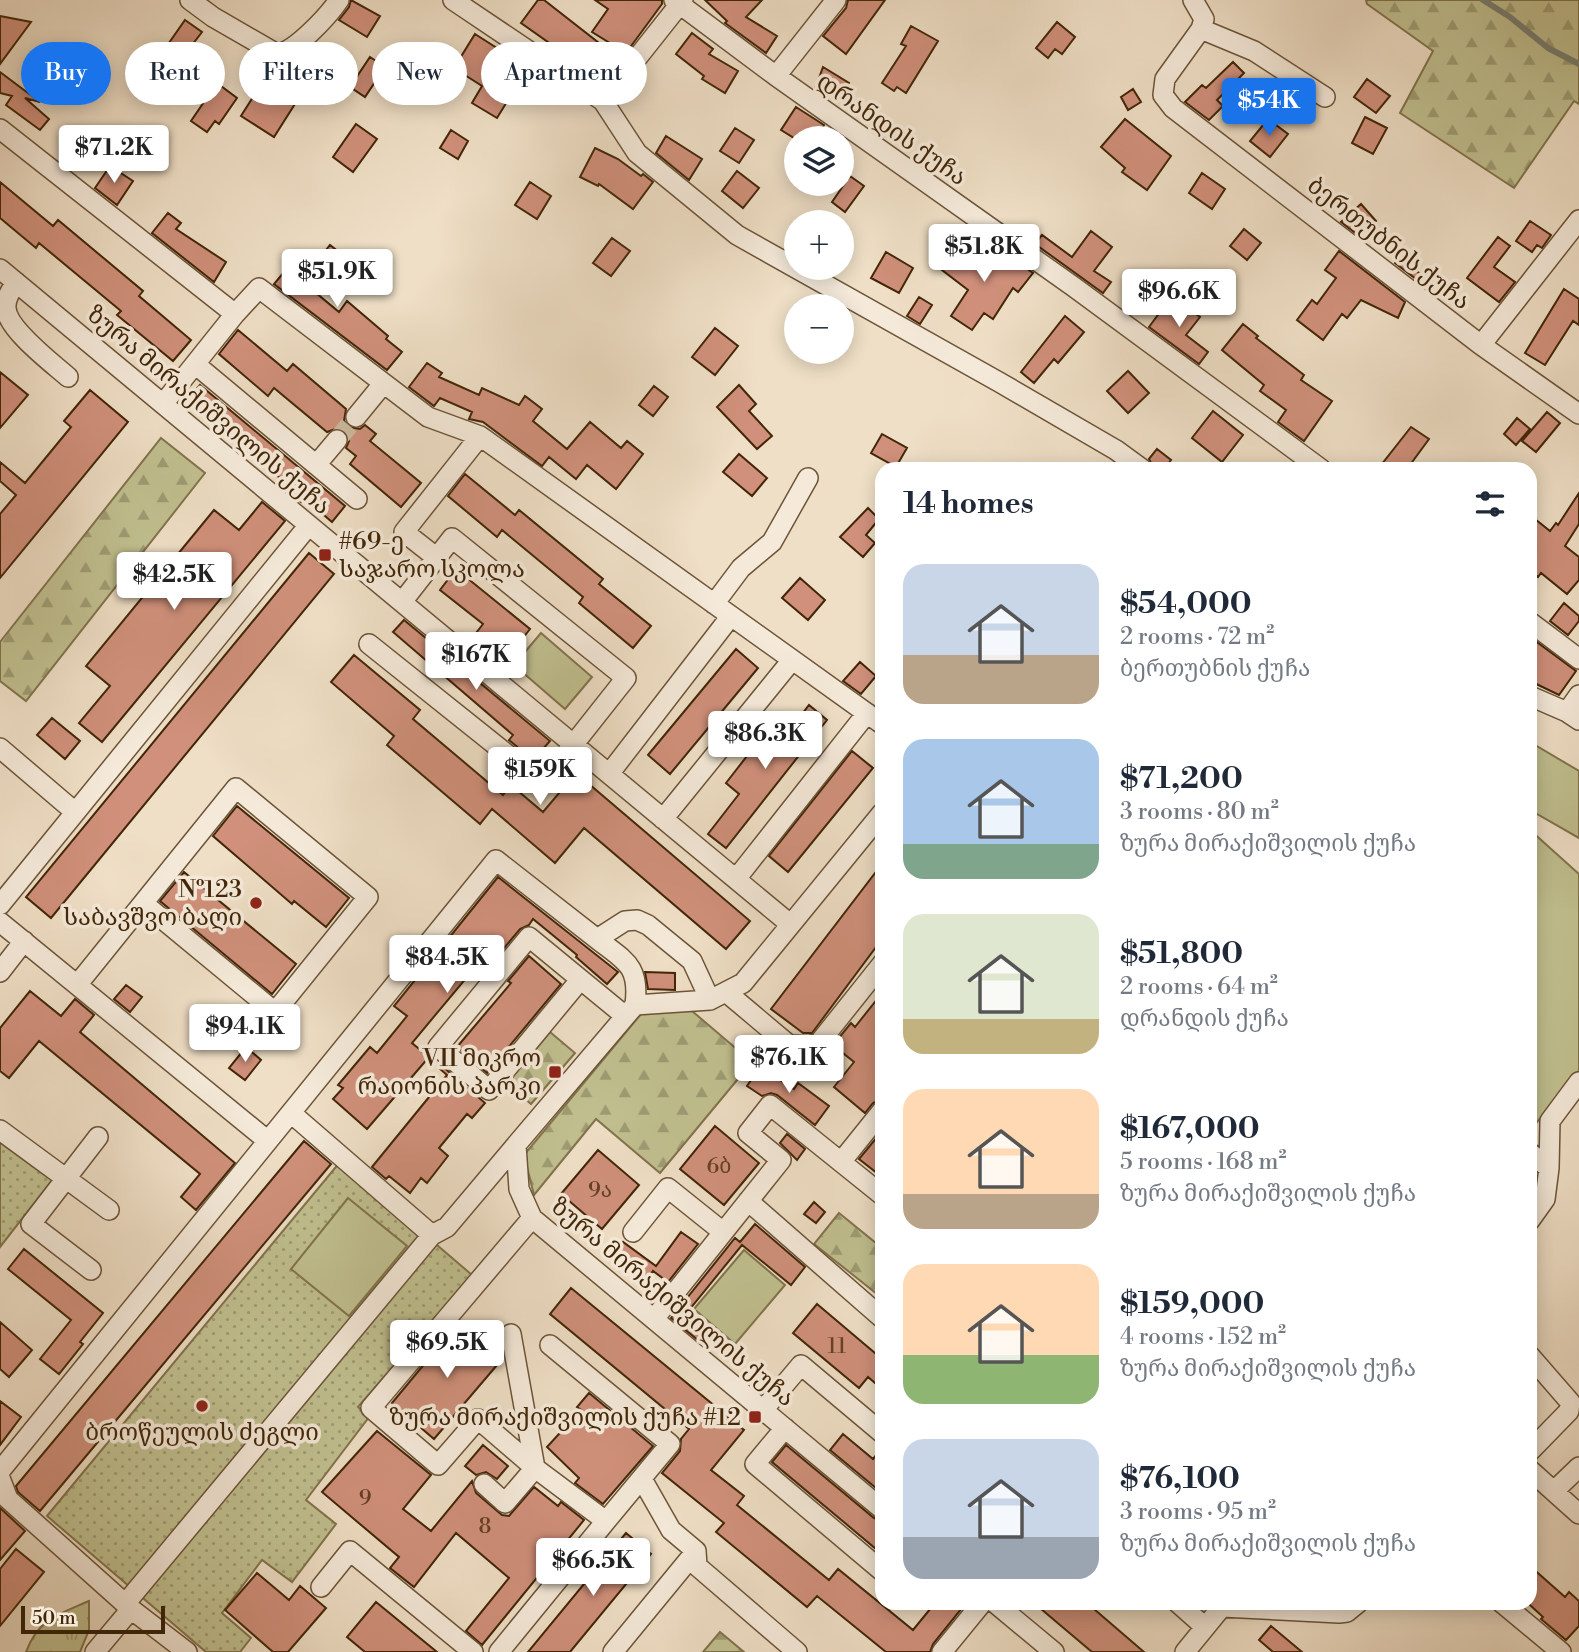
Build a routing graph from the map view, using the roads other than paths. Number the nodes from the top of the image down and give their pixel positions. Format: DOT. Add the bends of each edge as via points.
graph roads {
  1 [pos="191,0"];
  2 [pos="339,0"];
  3 [pos="453,0"];
  4 [pos="836,0"];
  5 [pos="1193,0"];
  6 [pos="679,1"];
  7 [pos="1201,29"];
  8 [pos="515,42"];
  9 [pos="647,43"];
  10 [pos="776,76"];
  11 [pos="1325,97"];
  12 [pos="606,105"];
  13 [pos="0,129"];
  14 [pos="1579,220"];
  15 [pos="0,269"];
  16 [pos="16,282"];
  17 [pos="235,314"];
  18 [pos="1481,345"];
  19 [pos="195,364"];
  20 [pos="68,377"];
  21 [pos="383,384"];
  22 [pos="163,404"];
  23 [pos="1579,414"];
  24 [pos="356,417"];
  25 [pos="480,436"];
  26 [pos="337,440"];
  27 [pos="1116,450"];
  28 [pos="1112,462"];
  29 [pos="1132,462"];
  30 [pos="1311,462"];
  31 [pos="316,465"];
  32 [pos="808,478"];
  33 [pos="357,499"];
  34 [pos="309,525"];
  35 [pos="437,558"];
  36 [pos="402,602"];
  37 [pos="714,604"];
  38 [pos="731,616"];
  39 [pos="1537,627"];
  40 [pos="369,644"];
  41 [pos="1579,659"];
  42 [pos="792,660"];
  43 [pos="1579,695"];
  44 [pos="1537,699"];
  45 [pos="1573,716"];
  46 [pos="875,719"];
  47 [pos="875,722"];
  48 [pos="573,744"];
  49 [pos="0,748"];
  50 [pos="609,774"];
  51 [pos="75,812"];
  52 [pos="663,819"];
  53 [pos="875,821"];
  54 [pos="736,879"];
  55 [pos="142,903"];
  56 [pos="0,905"];
  57 [pos="0,922"];
  58 [pos="790,924"];
  59 [pos="597,939"];
  60 [pos="24,941"];
  61 [pos="0,972"];
  62 [pos="875,973"];
  63 [pos="580,980"];
  64 [pos="77,985"];
  65 [pos="718,996"];
  66 [pos="630,1010"];
  67 [pos="1579,1082"];
  68 [pos="291,1113"];
  69 [pos="875,1120"];
  70 [pos="0,1130"];
  71 [pos="98,1137"];
  72 [pos="268,1141"];
  73 [pos="516,1145"];
  74 [pos="1537,1159"];
  75 [pos="841,1162"];
  76 [pos="1549,1168"];
  77 [pos="66,1178"];
  78 [pos="875,1189"];
  79 [pos="748,1201"];
  80 [pos="109,1210"];
  81 [pos="1537,1210"];
  82 [pos="532,1218"];
  83 [pos="633,1232"];
  84 [pos="723,1232"];
  85 [pos="432,1235"];
  86 [pos="91,1270"];
  87 [pos="875,1312"];
  88 [pos="654,1319"];
  89 [pos="511,1334"];
  90 [pos="550,1345"];
  91 [pos="1537,1364"];
  92 [pos="764,1410"];
  93 [pos="875,1427"];
  94 [pos="785,1428"];
  95 [pos="1537,1444"];
  96 [pos="1579,1466"];
  97 [pos="535,1468"];
  98 [pos="0,1471"];
  99 [pos="1537,1476"];
  100 [pos="0,1478"];
  101 [pos="642,1479"];
  102 [pos="484,1484"];
  103 [pos="1553,1491"];
  104 [pos="875,1503"];
  105 [pos="1579,1514"];
  106 [pos="606,1521"];
  107 [pos="696,1551"];
  108 [pos="875,1565"];
  109 [pos="321,1587"];
  110 [pos="128,1606"];
  111 [pos="976,1610"];
  112 [pos="1003,1610"];
  113 [pos="1186,1610"];
  114 [pos="1220,1610"];
  115 [pos="1296,1610"];
  116 [pos="1349,1610"];
  117 [pos="1510,1610"];
  118 [pos="1205,1627"];
  119 [pos="95,1652"];
  120 [pos="187,1652"];
  121 [pos="473,1652"];
  122 [pos="499,1652"];
  123 [pos="613,1652"];
  124 [pos="797,1652"];
  125 [pos="942,1652"];
  126 [pos="1054,1652"];
  127 [pos="1185,1652"];
  128 [pos="1561,1652"];
  1 -- 2 [label="street" via="277,54 298,43"];
  3 -- 8 [label="street"];
  4 -- 10 [label="street"];
  5 -- 7 [label="street" via="1204,19"];
  6 -- 9 [label="street"];
  6 -- 10 [label="street, დრანდის ქუჩა"];
  7 -- 11 [label="street" via="1254,51"];
  7 -- 18 [label="street, ბერთუბნის ქუჩა" via="1165,79 1163,95 1173,108"];
  10 -- 30 [label="street, დრანდის ქუჩა"];
  12 -- 27 [label="street" via="637,153 737,235"];
  13 -- 17 [label="street"];
  14 -- 18 [label="street"];
  15 -- 16 [label="street, ზურა მირაქიშვილის ქუჩა"];
  16 -- 20 [label="street" via="6,308 10,320"];
  16 -- 22 [label="street, ზურა მირაქიშვილის ქუჩა"];
  17 -- 19 [label="street"];
  17 -- 21 [label="street" via="260,288"];
  18 -- 23 [label="street, ბერთუბნის ქუჩა"];
  19 -- 22 [label="street"];
  19 -- 31 [label="street"];
  21 -- 24 [label="street"];
  21 -- 25 [label="street" via="428,417"];
  22 -- 34 [label="street, ზურა მირაქიშვილის ქუჩა"];
  25 -- 35 [label="street" via="404,532"];
  25 -- 37 [label="street"];
  26 -- 31 [label="street"];
  27 -- 28 [label="street"];
  27 -- 29 [label="street"];
  31 -- 33 [label="street"];
  32 -- 37 [label="street" via="772,542 741,568"];
  34 -- 36 [label="street, ზურა მირაქიშვილის ქუჩა"];
  34 -- 51 [label="street"];
  35 -- 36 [label="street"];
  35 -- 48 [label="street" via="452,538 626,678"];
  36 -- 48 [label="street, ზურა მირაქიშვილის ქუჩა"];
  37 -- 38 [label="street"];
  38 -- 42 [label="street"];
  38 -- 50 [label="street"];
  39 -- 41 [label="street"];
  40 -- 48 [label="street" via="543,783"];
  42 -- 46 [label="street"];
  42 -- 52 [label="street"];
  43 -- 45 [label="street"];
  44 -- 45 [label="street"];
  47 -- 54 [label="street"];
  48 -- 50 [label="street, ზურა მირაქიშვილის ქუჩა"];
  49 -- 51 [label="street"];
  50 -- 52 [label="street, ზურა მირაქიშვილის ქუჩა"];
  51 -- 56 [label="street"];
  52 -- 54 [label="street, ზურა მირაქიშვილის ქუჩა"];
  53 -- 58 [label="street"];
  54 -- 58 [label="street, ზურა მირაქიშვილის ქუჩა"];
  55 -- 55 [label="street" via="236,788 368,897 275,1012"];
  55 -- 64 [label="street"];
  57 -- 60 [label="street"];
  58 -- 65 [label="street" via="743,983"];
  59 -- 65 [label="street" via="625,921 648,925 692,961"];
  59 -- 66 [label="street" via="635,974 637,988"];
  59 -- 68 [label="street" via="496,860"];
  60 -- 61 [label="street"];
  60 -- 64 [label="street"];
  62 -- 65 [label="street" via="819,1043 810,1046 789,1045"];
  63 -- 63 [label="street" via="529,937 438,1047 489,1090"];
  63 -- 66 [label="street"];
  64 -- 72 [label="street"];
  65 -- 66 [label="street"];
  66 -- 73 [label="street"];
  67 -- 76 [label="street" via="1550,1121"];
  68 -- 72 [label="street"];
  68 -- 85 [label="street"];
  69 -- 75 [label="street"];
  70 -- 77 [label="street"];
  71 -- 77 [label="street"];
  72 -- 98 [label="street"];
  73 -- 82 [label="street, ზურა მირაქიშვილის ქუჩა" via="519,1189"];
  73 -- 85 [label="street" via="447,1227"];
  74 -- 76 [label="street"];
  75 -- 78 [label="street"];
  75 -- 79 [label="street" via="770,1105 748,1133 781,1160"];
  76 -- 81 [label="street" via="1545,1199"];
  77 -- 80 [label="street"];
  77 -- 86 [label="street" via="31,1224"];
  79 -- 84 [label="street"];
  79 -- 87 [label="street"];
  82 -- 88 [label="street, ზურა მირაქიშვილის ქუჩა"];
  82 -- 97 [label="street" via="371,1408 438,1465 478,1419"];
  83 -- 84 [label="street" via="668,1188"];
  84 -- 88 [label="street"];
  85 -- 110 [label="street"];
  88 -- 92 [label="street, ზურა მირაქიშვილის ქუჩა"];
  89 -- 97 [label="street"];
  90 -- 101 [label="street" via="670,1444"];
  91 -- 95 [label="street" via="1570,1402 1569,1411"];
  92 -- 93 [label="street" via="802,1365"];
  92 -- 94 [label="street, ზურა მირაქიშვილის ქუჩა"];
  94 -- 104 [label="street, ზურა მირაქიშვილის ქუჩა"];
  94 -- 108 [label="street" via="755,1464"];
  96 -- 103 [label="street"];
  97 -- 102 [label="street" via="505,1503"];
  97 -- 106 [label="street"];
  99 -- 103 [label="street"];
  100 -- 110 [label="street" via="8,1499"];
  101 -- 106 [label="street"];
  101 -- 107 [label="street" via="671,1530"];
  103 -- 105 [label="street"];
  106 -- 122 [label="street"];
  107 -- 123 [label="street"];
  107 -- 124 [label="street" via="697,1566"];
  109 -- 121 [label="street" via="350,1551"];
  110 -- 119 [label="street"];
  110 -- 120 [label="street"];
  111 -- 125 [label="street"];
  112 -- 126 [label="street"];
  113 -- 118 [label="street"];
  114 -- 118 [label="street"];
  115 -- 116 [label="street"];
  117 -- 128 [label="street"];
  118 -- 127 [label="street"];
}
